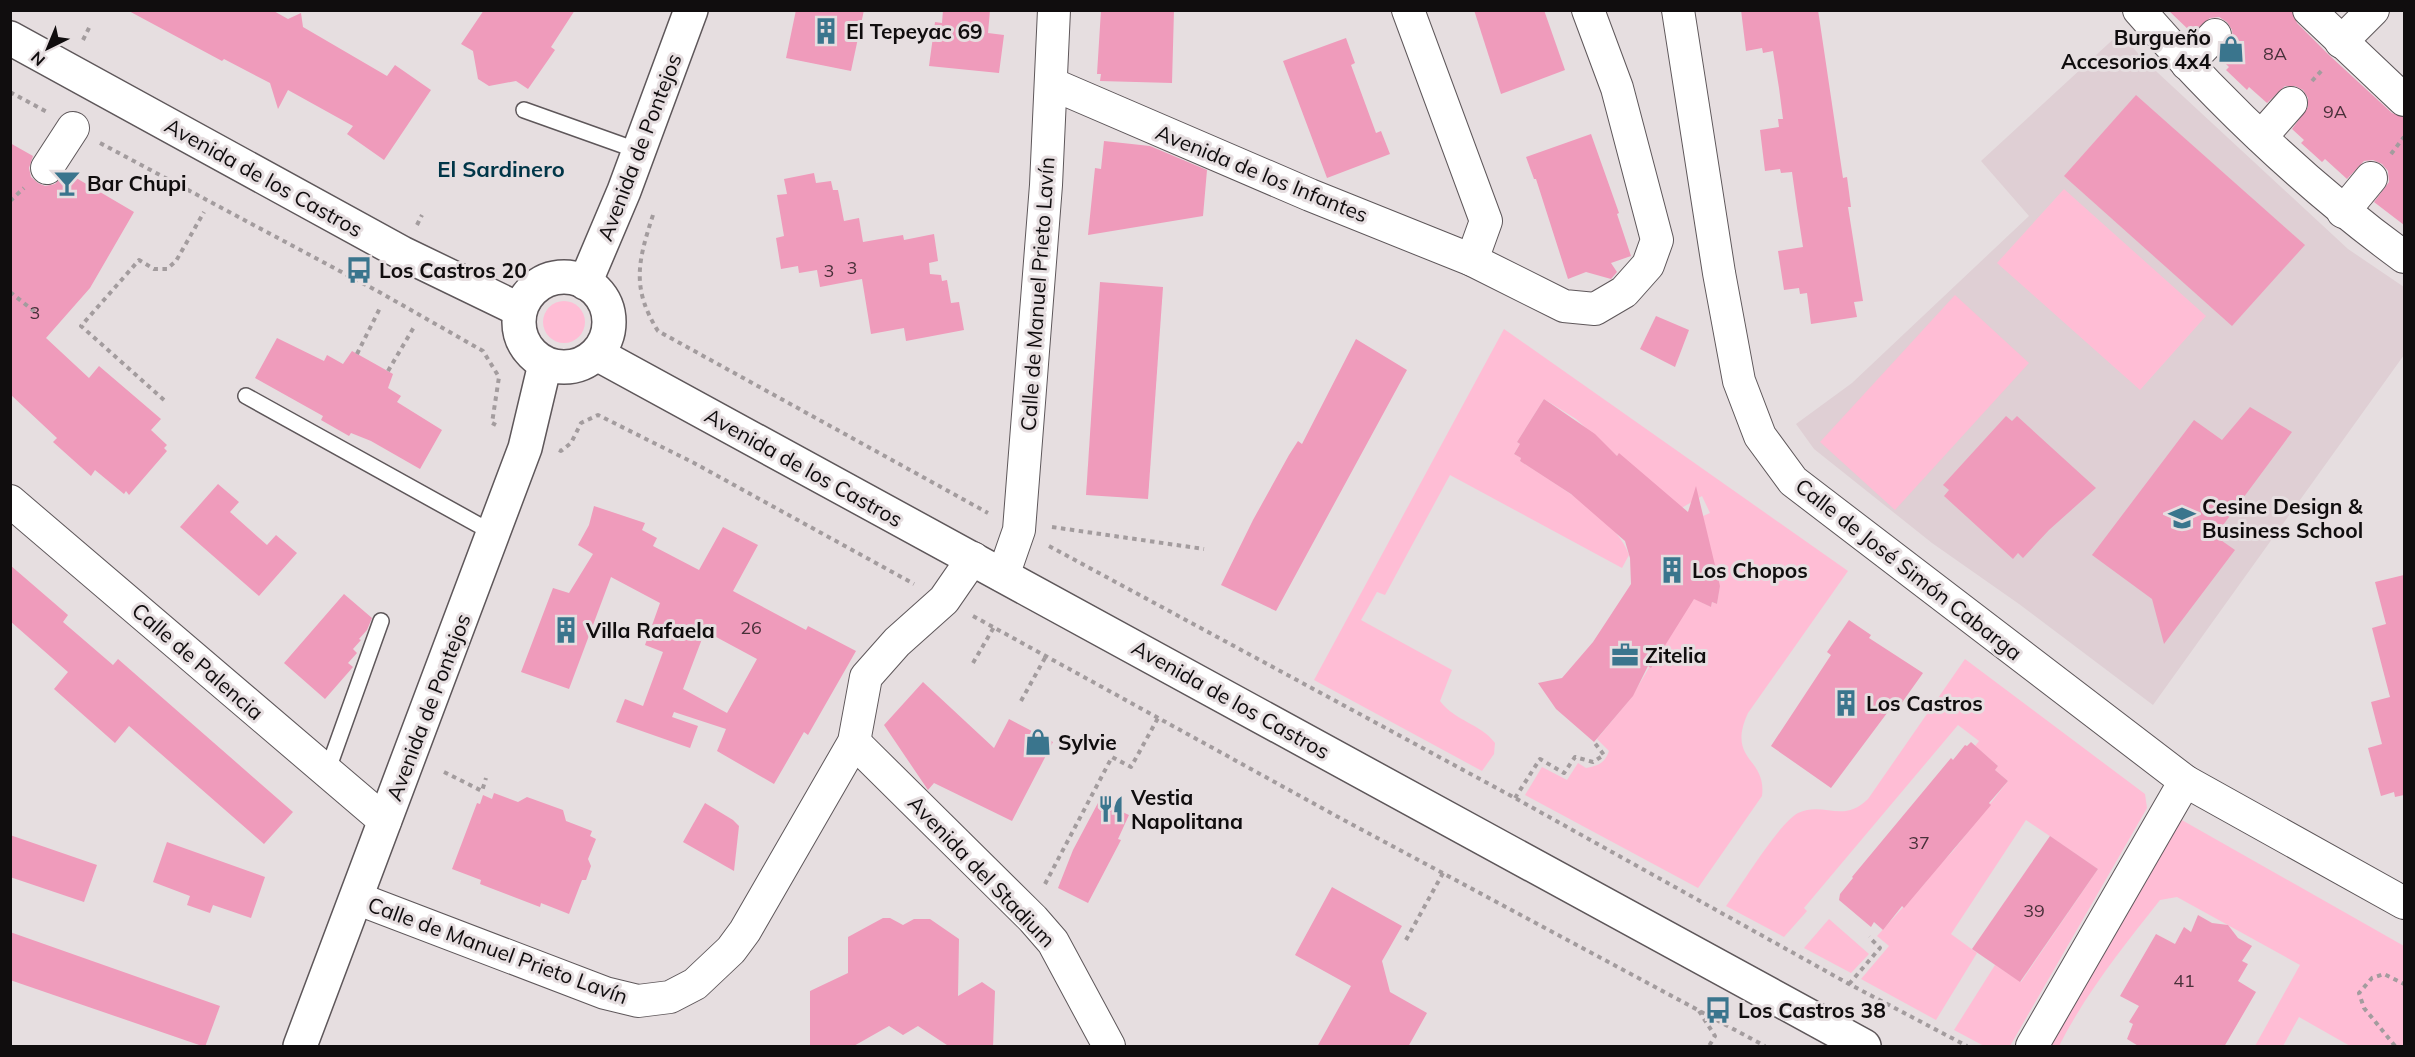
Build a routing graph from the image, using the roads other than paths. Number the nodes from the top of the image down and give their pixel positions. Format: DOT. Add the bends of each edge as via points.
graph roads {
  1 [pos="691,10"];
  2 [pos="1054,10"];
  3 [pos="1408,10"];
  4 [pos="1588,10"];
  5 [pos="1678,10"];
  6 [pos="2139,10"];
  7 [pos="2309,10"];
  8 [pos="2368,12"];
  9 [pos="2215,35"];
  10 [pos="10,38"];
  11 [pos="2340,48"];
  12 [pos="2187,64"];
  13 [pos="1053,84"];
  14 [pos="2404,100"];
  15 [pos="2291,104"];
  16 [pos="524,110"];
  17 [pos="73,128"];
  18 [pos="2261,137"];
  19 [pos="639,151"];
  20 [pos="47,168"];
  21 [pos="2371,178"];
  22 [pos="2343,212"];
  23 [pos="2404,257"];
  24 [pos="1472,260"];
  25 [pos="585,283"];
  26 [pos="520,310"];
  27 [pos="597,354"];
  28 [pos="545,364"];
  29 [pos="246,396"];
  30 [pos="10,501"];
  31 [pos="493,533"];
  32 [pos="973,558"];
  33 [pos="1004,576"];
  34 [pos="381,621"];
  35 [pos="854,742"];
  36 [pos="327,772"];
  37 [pos="2185,781"];
  38 [pos="385,821"];
  39 [pos="356,898"];
  40 [pos="2404,903"];
  41 [pos="300,1047"];
  42 [pos="1109,1047"];
  43 [pos="1864,1047"];
  44 [pos="2032,1047"];
  1 -- 19 [label="main road, Avenida de Pontejos"];
  2 -- 13 [label="street, Calle de Manuel Prieto Lavín"];
  3 -- 24 [label="street" via="1486,221"];
  4 -- 24 [label="street, Avenida de los Infantes" via="1617,88 1657,240 1648,265 1624,292 1595,309 1564,306"];
  5 -- 37 [label="street, Calle de José Simón Cabarga" via="1739,381 1760,436 1793,481"];
  6 -- 12 [label="street"];
  7 -- 11 [label="street"];
  8 -- 11 [label="street"];
  9 -- 12 [label="street"];
  10 -- 26 [label="main road, Avenida de los Castros" via="402,253"];
  11 -- 14 [label="street"];
  12 -- 18 [label="street"];
  13 -- 24 [label="street, Avenida de los Infantes"];
  13 -- 33 [label="street, Calle de Manuel Prieto Lavín" via="1019,530"];
  15 -- 18 [label="street"];
  16 -- 19 [label="lane"];
  17 -- 20 [label="street"];
  18 -- 22 [label="street"];
  19 -- 25 [label="main road, Avenida de Pontejos"];
  21 -- 22 [label="street"];
  22 -- 23 [label="street"];
  25 -- 26 [label="main road" via="560,277 544,282 530,292"];
  25 -- 27 [label="main road" via="605,302 609,320 606,340"];
  26 -- 28 [label="main road" via="522,340 531,354"];
  27 -- 28 [label="main road" via="582,364 563,368"];
  27 -- 32 [label="main road, Avenida de los Castros"];
  28 -- 31 [label="main road, Avenida de Pontejos" via="528,440"];
  29 -- 31 [label="lane"];
  30 -- 36 [label="street, Calle de Palencia"];
  31 -- 38 [label="main road, Avenida de Pontejos"];
  32 -- 33 [label="main road, Avenida de los Castros"];
  32 -- 35 [label="street, Calle de Manuel Prieto Lavín" via="944,600 897,642 866,677"];
  33 -- 43 [label="main road, Avenida de los Castros"];
  34 -- 36 [label="lane"];
  35 -- 39 [label="street, Calle de Manuel Prieto Lavín" via="746,931 716,967 670,997 638,1001 605,993"];
  35 -- 42 [label="street, Avenida del Stadium" via="1040,926 1053,942"];
  36 -- 38 [label="street, Calle de Palencia"];
  37 -- 40 [label="street, Calle de José Simón Cabarga"];
  37 -- 44 [label="street"];
  38 -- 39 [label="main road, Avenida de Pontejos"];
  39 -- 41 [label="main road, Avenida de Pontejos"];
}
